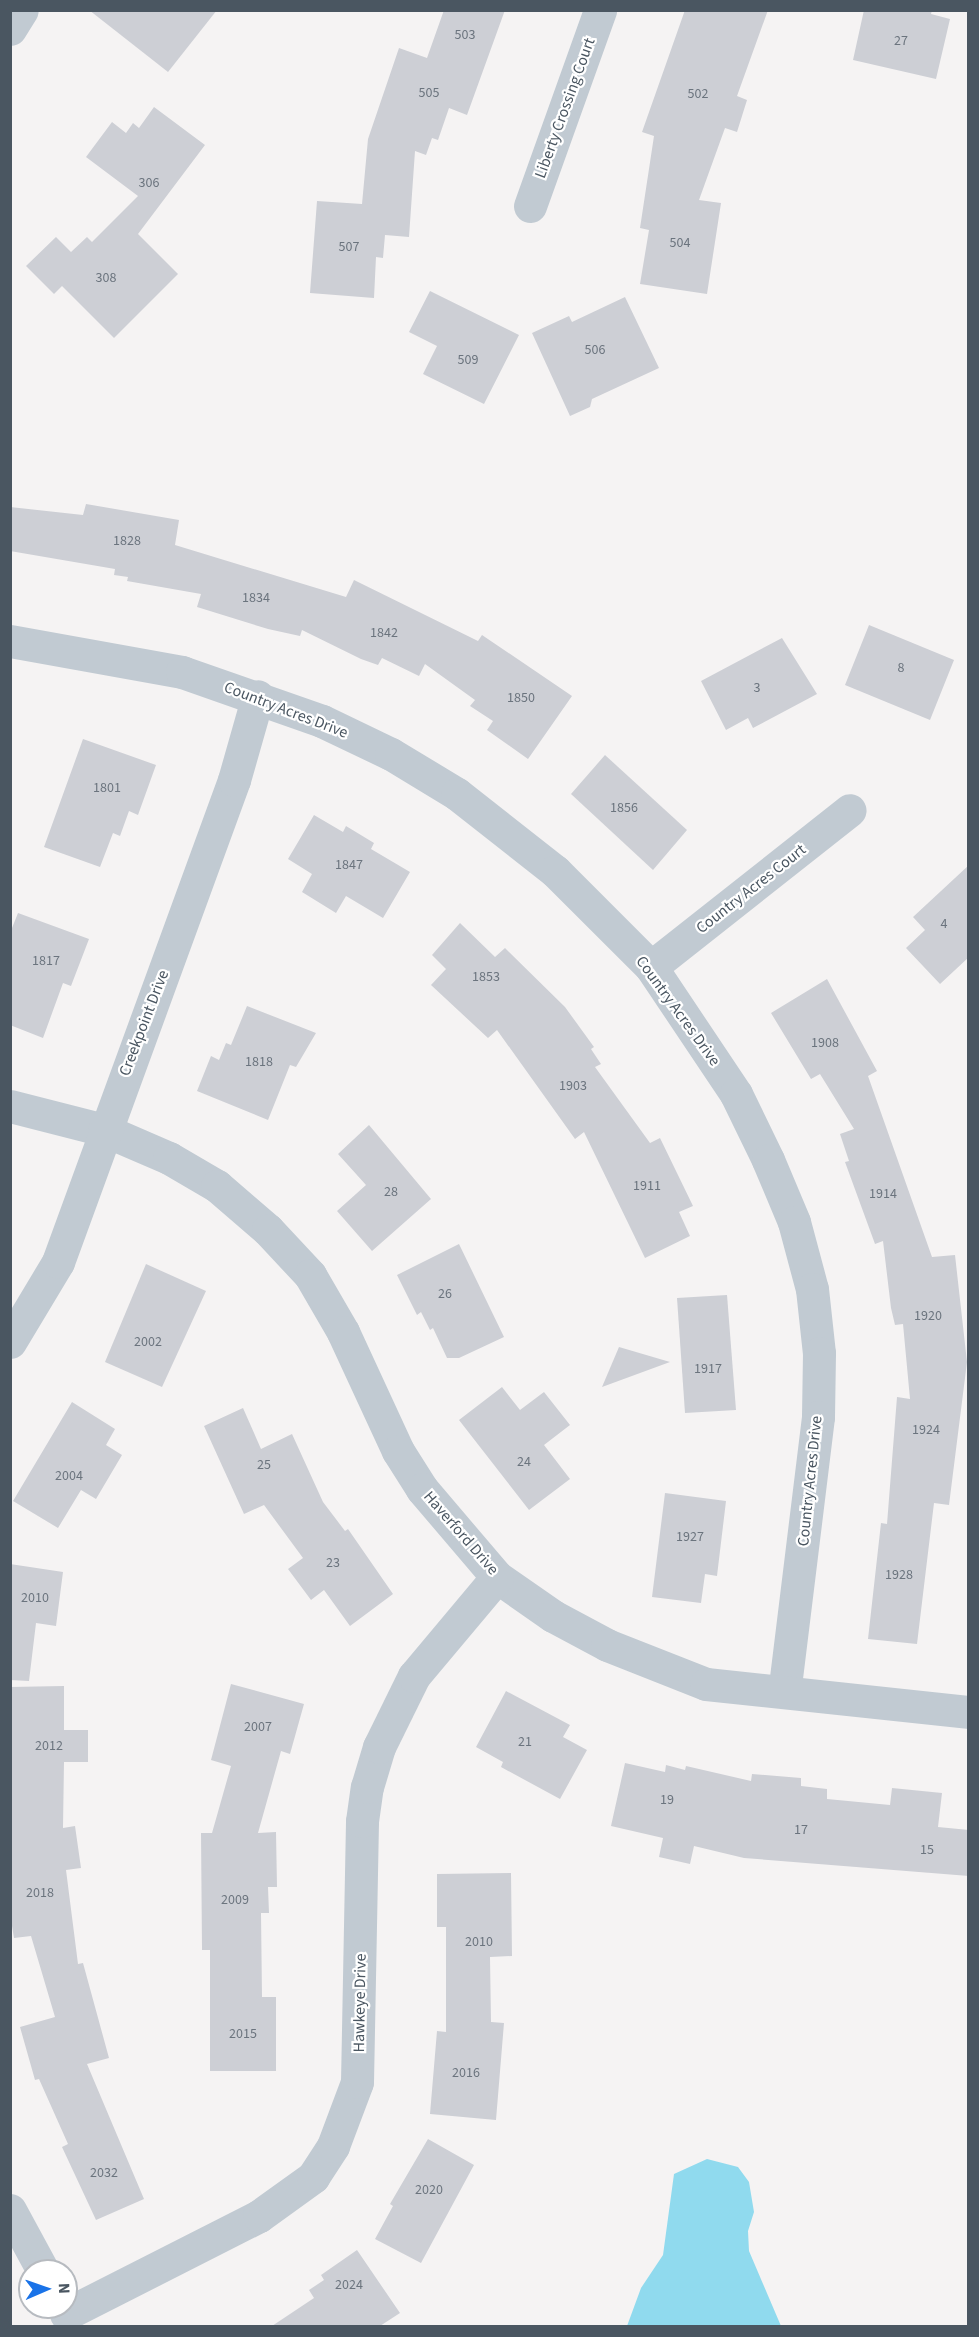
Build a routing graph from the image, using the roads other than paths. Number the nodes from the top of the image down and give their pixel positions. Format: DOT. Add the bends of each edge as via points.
graph roads {
  1 [pos="22,10"];
  2 [pos="600,10"];
  3 [pos="10,29"];
  4 [pos="530,206"];
  5 [pos="10,641"];
  6 [pos="258,696"];
  7 [pos="850,810"];
  8 [pos="651,967"];
  9 [pos="10,1106"];
  10 [pos="104,1130"];
  11 [pos="10,1342"];
  12 [pos="497,1577"];
  13 [pos="784,1692"];
  14 [pos="969,1712"];
  15 [pos="10,2210"];
  16 [pos="37,2259"];
  17 [pos="78,2310"];
  1 -- 3 [label="street"];
  2 -- 4 [label="street, Liberty Crossing Court"];
  5 -- 6 [label="street, Country Acres Drive" via="182,672"];
  6 -- 8 [label="street, Country Acres Drive" via="391,754 457,794 555,871"];
  6 -- 10 [label="street, Creekpoint Drive" via="234,780"];
  7 -- 8 [label="street, Country Acres Court"];
  8 -- 13 [label="street, Country Acres Drive" via="694,1028 754,1132 794,1222 812,1290 819,1353 818,1417"];
  9 -- 10 [label="street, Haverford Drive"];
  10 -- 11 [label="street, Creekpoint Drive" via="58,1262"];
  10 -- 12 [label="street, Haverford Drive" via="169,1158 218,1186 268,1230 310,1275 343,1332 398,1451 422,1489"];
  12 -- 13 [label="street, Haverford Drive" via="553,1616 656,1665 706,1684"];
  12 -- 17 [label="street, Hawkeye Drive" via="414,1676 394,1714 370,1777 362,1821 357,2082 333,2146 313,2177 269,2210"];
  13 -- 14 [label="street, Haverford Drive"];
  15 -- 16 [label="street"];
}
